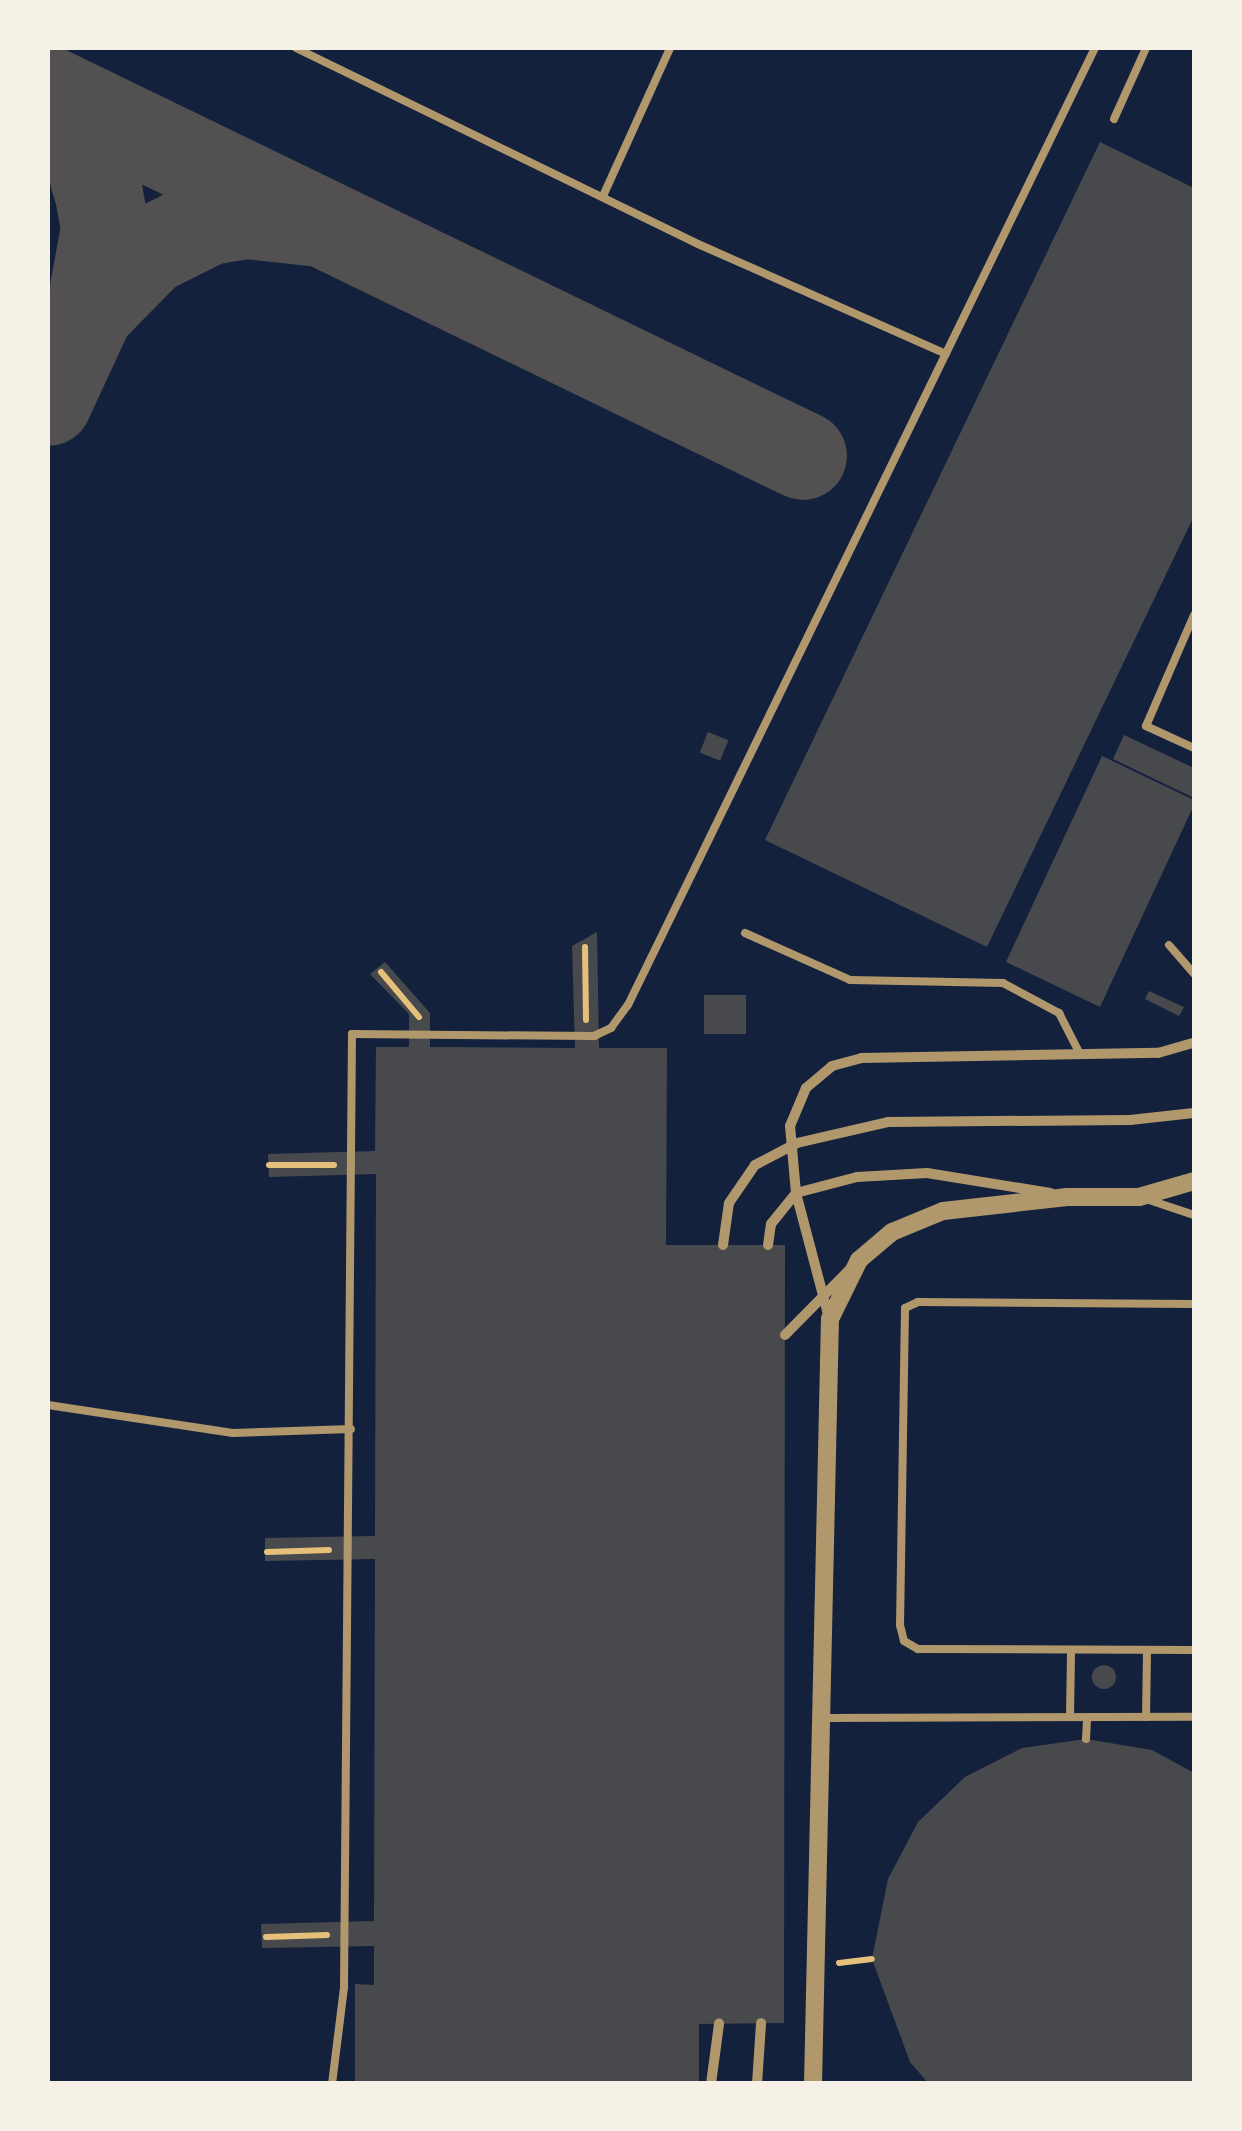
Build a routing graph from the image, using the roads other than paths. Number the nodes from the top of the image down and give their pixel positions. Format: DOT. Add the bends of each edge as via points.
graph roads {
  1 [pos="296,48"];
  2 [pos="670,48"];
  3 [pos="1095,48"];
  4 [pos="1146,48"];
  5 [pos="1114,119"];
  6 [pos="603,196"];
  7 [pos="946,354"];
  8 [pos="1194,615"];
  9 [pos="1194,748"];
  10 [pos="744,933"];
  11 [pos="1169,945"];
  12 [pos="1194,974"];
  13 [pos="1194,1042"];
  14 [pos="1080,1054"];
  15 [pos="1194,1112"];
  16 [pos="1194,1181"];
  17 [pos="796,1193"];
  18 [pos="1068,1196"];
  19 [pos="1139,1197"];
  20 [pos="1194,1214"];
  21 [pos="723,1245"];
  22 [pos="768,1245"];
  23 [pos="859,1260"];
  24 [pos="822,1294"];
  25 [pos="1194,1304"];
  26 [pos="830,1319"];
  27 [pos="785,1335"];
  28 [pos="48,1405"];
  29 [pos="351,1429"];
  30 [pos="1071,1650"];
  31 [pos="1147,1650"];
  32 [pos="1194,1650"];
  33 [pos="1146,1717"];
  34 [pos="1194,1717"];
  35 [pos="820,1718"];
  36 [pos="1070,1718"];
  37 [pos="1087,1718"];
  38 [pos="1086,1739"];
  39 [pos="719,2024"];
  40 [pos="761,2024"];
  41 [pos="332,2084"];
  42 [pos="711,2084"];
  43 [pos="757,2084"];
  44 [pos="812,2084"];
  1 -- 6 [label="lane"];
  2 -- 6 [label="lane"];
  3 -- 7 [label="lane"];
  4 -- 5 [label="lane"];
  6 -- 7 [label="lane"];
  7 -- 29 [label="lane" via="611,1028 594,1036 352,1034"];
  8 -- 9 [label="lane" via="1146,726"];
  10 -- 14 [label="lane" via="850,980 1003,983 1060,1013"];
  11 -- 12 [label="lane"];
  13 -- 14 [label="street" via="1158,1053"];
  14 -- 17 [label="street" via="861,1058 832,1066 806,1088 790,1126"];
  15 -- 21 [label="street" via="1130,1120 888,1122 797,1144 754,1166 729,1203"];
  16 -- 19 [label="street"];
  17 -- 18 [label="street" via="858,1177 926,1173"];
  17 -- 22 [label="street" via="771,1224"];
  17 -- 24 [label="street"];
  18 -- 19 [label="street"];
  18 -- 23 [label="street" via="943,1210 892,1232"];
  19 -- 20 [label="lane"];
  23 -- 24 [label="street"];
  23 -- 26 [label="street"];
  24 -- 26 [label="street"];
  24 -- 27 [label="street"];
  25 -- 30 [label="lane" via="918,1302 905,1308 904,1641 918,1650"];
  26 -- 35 [label="street"];
  28 -- 29 [label="lane" via="233,1433"];
  29 -- 41 [label="lane" via="344,1987"];
  30 -- 31 [label="lane"];
  30 -- 36 [label="lane"];
  31 -- 32 [label="lane"];
  31 -- 33 [label="lane"];
  33 -- 34 [label="lane"];
  33 -- 37 [label="lane"];
  35 -- 36 [label="lane"];
  35 -- 44 [label="street"];
  36 -- 37 [label="lane"];
  37 -- 38 [label="lane"];
  39 -- 42 [label="street"];
  40 -- 43 [label="street"];
}
